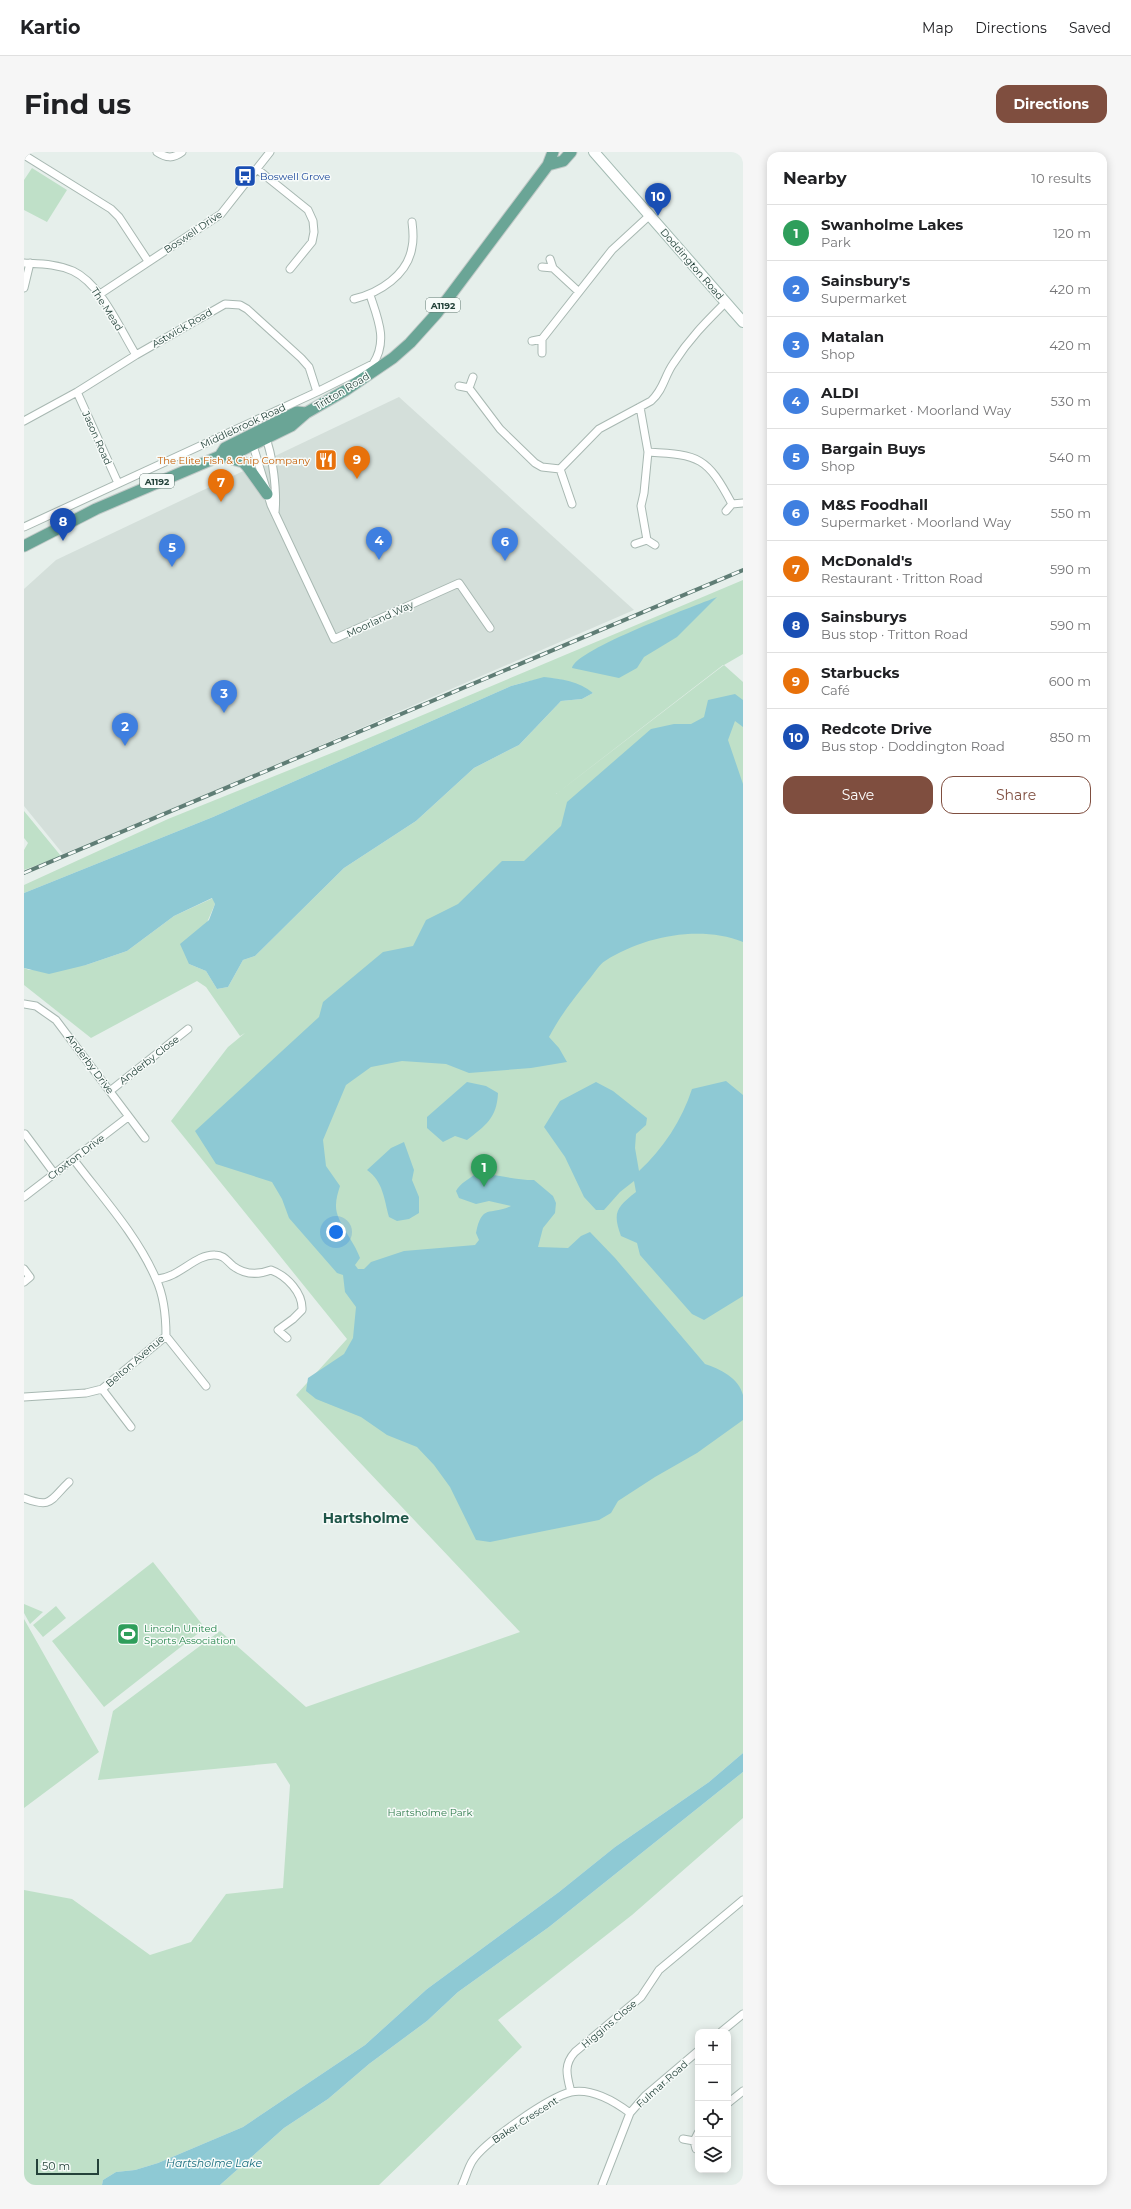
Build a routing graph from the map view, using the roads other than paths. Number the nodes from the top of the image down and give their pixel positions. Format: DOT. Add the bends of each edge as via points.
graph roads {
  1 [pos="157,152"];
  2 [pos="182,152"];
  3 [pos="270,152"];
  4 [pos="553,152"];
  5 [pos="571,152"];
  6 [pos="594,152"];
  7 [pos="24,155"];
  8 [pos="548,165"];
  9 [pos="257,170"];
  10 [pos="650,215"];
  11 [pos="412,222"];
  12 [pos="550,259"];
  13 [pos="148,261"];
  14 [pos="27,263"];
  15 [pos="542,268"];
  16 [pos="553,268"];
  17 [pos="290,269"];
  18 [pos="24,288"];
  19 [pos="580,292"];
  20 [pos="100,294"];
  21 [pos="370,295"];
  22 [pos="354,299"];
  23 [pos="726,302"];
  24 [pos="743,322"];
  25 [pos="542,339"];
  26 [pos="532,341"];
  27 [pos="542,353"];
  28 [pos="136,355"];
  29 [pos="473,377"];
  30 [pos="459,386"];
  31 [pos="469,388"];
  32 [pos="77,392"];
  33 [pos="317,392"];
  34 [pos="640,407"];
  35 [pos="24,421"];
  36 [pos="264,434"];
  37 [pos="252,440"];
  38 [pos="648,452"];
  39 [pos="220,456"];
  40 [pos="560,469"];
  41 [pos="118,483"];
  42 [pos="267,494"];
  43 [pos="743,503"];
  44 [pos="572,504"];
  45 [pos="732,504"];
  46 [pos="726,511"];
  47 [pos="275,512"];
  48 [pos="24,527"];
  49 [pos="646,540"];
  50 [pos="635,544"];
  51 [pos="655,545"];
  52 [pos="24,546"];
  53 [pos="490,628"];
  54 [pos="24,1004"];
  55 [pos="188,1029"];
  56 [pos="110,1091"];
  57 [pos="128,1117"];
  58 [pos="25,1134"];
  59 [pos="145,1138"];
  60 [pos="74,1160"];
  61 [pos="54,1173"];
  62 [pos="24,1197"];
  63 [pos="24,1269"];
  64 [pos="157,1279"];
  65 [pos="24,1282"];
  66 [pos="166,1336"];
  67 [pos="287,1338"];
  68 [pos="206,1386"];
  69 [pos="102,1390"];
  70 [pos="24,1397"];
  71 [pos="131,1427"];
  72 [pos="69,1482"];
  73 [pos="24,1498"];
  74 [pos="743,1900"];
  75 [pos="743,2014"];
  76 [pos="725,2029"];
  77 [pos="695,2054"];
  78 [pos="743,2091"];
  79 [pos="571,2092"];
  80 [pos="730,2101"];
  81 [pos="630,2113"];
  82 [pos="696,2137"];
  83 [pos="683,2139"];
  84 [pos="694,2141"];
  85 [pos="695,2145"];
  86 [pos="462,2185"];
  87 [pos="602,2185"];
  1 -- 2 [label="street" via="169,158"];
  3 -- 9 [label="street, Boswell Drive"];
  4 -- 8 [label="main road, Tritton Road / A1192"];
  5 -- 8 [label="main road" via="563,161"];
  6 -- 10 [label="main road, Doddington Road"];
  7 -- 13 [label="street" via="111,209"];
  8 -- 36 [label="main road, Tritton Road / A1192" via="450,297 414,338 373,373 306,413 291,426"];
  9 -- 13 [label="street, Boswell Drive" via="221,214"];
  9 -- 17 [label="street" via="308,210 313,221 312,242"];
  10 -- 19 [label="street" via="612,250"];
  10 -- 23 [label="main road, Doddington Road"];
  11 -- 21 [label="street" via="411,254 391,282"];
  12 -- 16 [label="street"];
  13 -- 20 [label="street, Boswell Drive"];
  14 -- 18 [label="street"];
  14 -- 20 [label="street, The Mead" via="51,265 74,272"];
  15 -- 16 [label="street"];
  16 -- 19 [label="street"];
  19 -- 25 [label="street"];
  20 -- 28 [label="street, The Mead"];
  21 -- 22 [label="street"];
  21 -- 33 [label="street, Middlebrook Road" via="382,341 375,361"];
  23 -- 24 [label="main road, Doddington Road"];
  23 -- 34 [label="street" via="692,336 671,366 658,395"];
  25 -- 26 [label="street"];
  25 -- 27 [label="street"];
  28 -- 32 [label="street, Astwick Road"];
  28 -- 33 [label="street, Astwick Road" via="219,306 233,303 247,310 301,358 309,367"];
  29 -- 31 [label="street"];
  30 -- 31 [label="street"];
  31 -- 40 [label="street" via="500,429 535,463 542,467"];
  32 -- 35 [label="street, Astwick Road"];
  32 -- 41 [label="street, Jason Road"];
  33 -- 41 [label="street, Middlebrook Road"];
  34 -- 38 [label="street"];
  34 -- 40 [label="street" via="599,429"];
  36 -- 37 [label="main road, Tritton Road"];
  36 -- 47 [label="street, Moorland Way" via="276,496"];
  37 -- 39 [label="main road, Tritton Road" via="238,452"];
  37 -- 42 [label="street, Moorland Way"];
  38 -- 45 [label="street" via="684,454 701,461 714,474"];
  38 -- 49 [label="street" via="641,506"];
  39 -- 42 [label="main road" via="242,462"];
  39 -- 52 [label="main road, A1192" via="96,508"];
  40 -- 44 [label="street"];
  41 -- 48 [label="street, Middlebrook Road"];
  42 -- 47 [label="street, Moorland Way"];
  43 -- 45 [label="street"];
  45 -- 46 [label="street"];
  47 -- 53 [label="street, Moorland Way" via="334,639 459,583"];
  49 -- 50 [label="street"];
  49 -- 51 [label="street"];
  54 -- 56 [label="street, Anderby Drive" via="36,1006 56,1020"];
  55 -- 56 [label="street, Anderby Close"];
  56 -- 57 [label="street, Anderby Drive"];
  57 -- 59 [label="street, Anderby Drive"];
  57 -- 60 [label="street, Croxton Drive"];
  58 -- 61 [label="street"];
  60 -- 61 [label="street, Croxton Drive"];
  60 -- 64 [label="street, Belton Avenue" via="140,1250"];
  61 -- 62 [label="street, Croxton Drive"];
  63 -- 65 [label="street" via="30,1277"];
  64 -- 66 [label="street, Belton Avenue" via="166,1312"];
  64 -- 67 [label="street" via="166,1279 196,1260 214,1255 247,1272 262,1274 271,1270 282,1274 290,1281 302,1302 302,1310 278,1330"];
  66 -- 68 [label="street"];
  66 -- 69 [label="street, Belton Avenue"];
  69 -- 70 [label="street, Belton Avenue"];
  69 -- 71 [label="street"];
  72 -- 73 [label="street" via="49,1502 41,1504"];
  74 -- 79 [label="street, Higgins Close" via="659,1970 641,1997 575,2052 566,2067"];
  75 -- 76 [label="street"];
  77 -- 81 [label="street, Fulmar Road" via="651,2091"];
  78 -- 80 [label="street"];
  79 -- 81 [label="street" via="602,2096 616,2102"];
  79 -- 86 [label="street, Baker Crescent" via="534,2112 487,2144 472,2161"];
  81 -- 87 [label="street, Fulmar Road"];
  82 -- 84 [label="street"];
  83 -- 84 [label="street"];
  84 -- 85 [label="street"];
}
